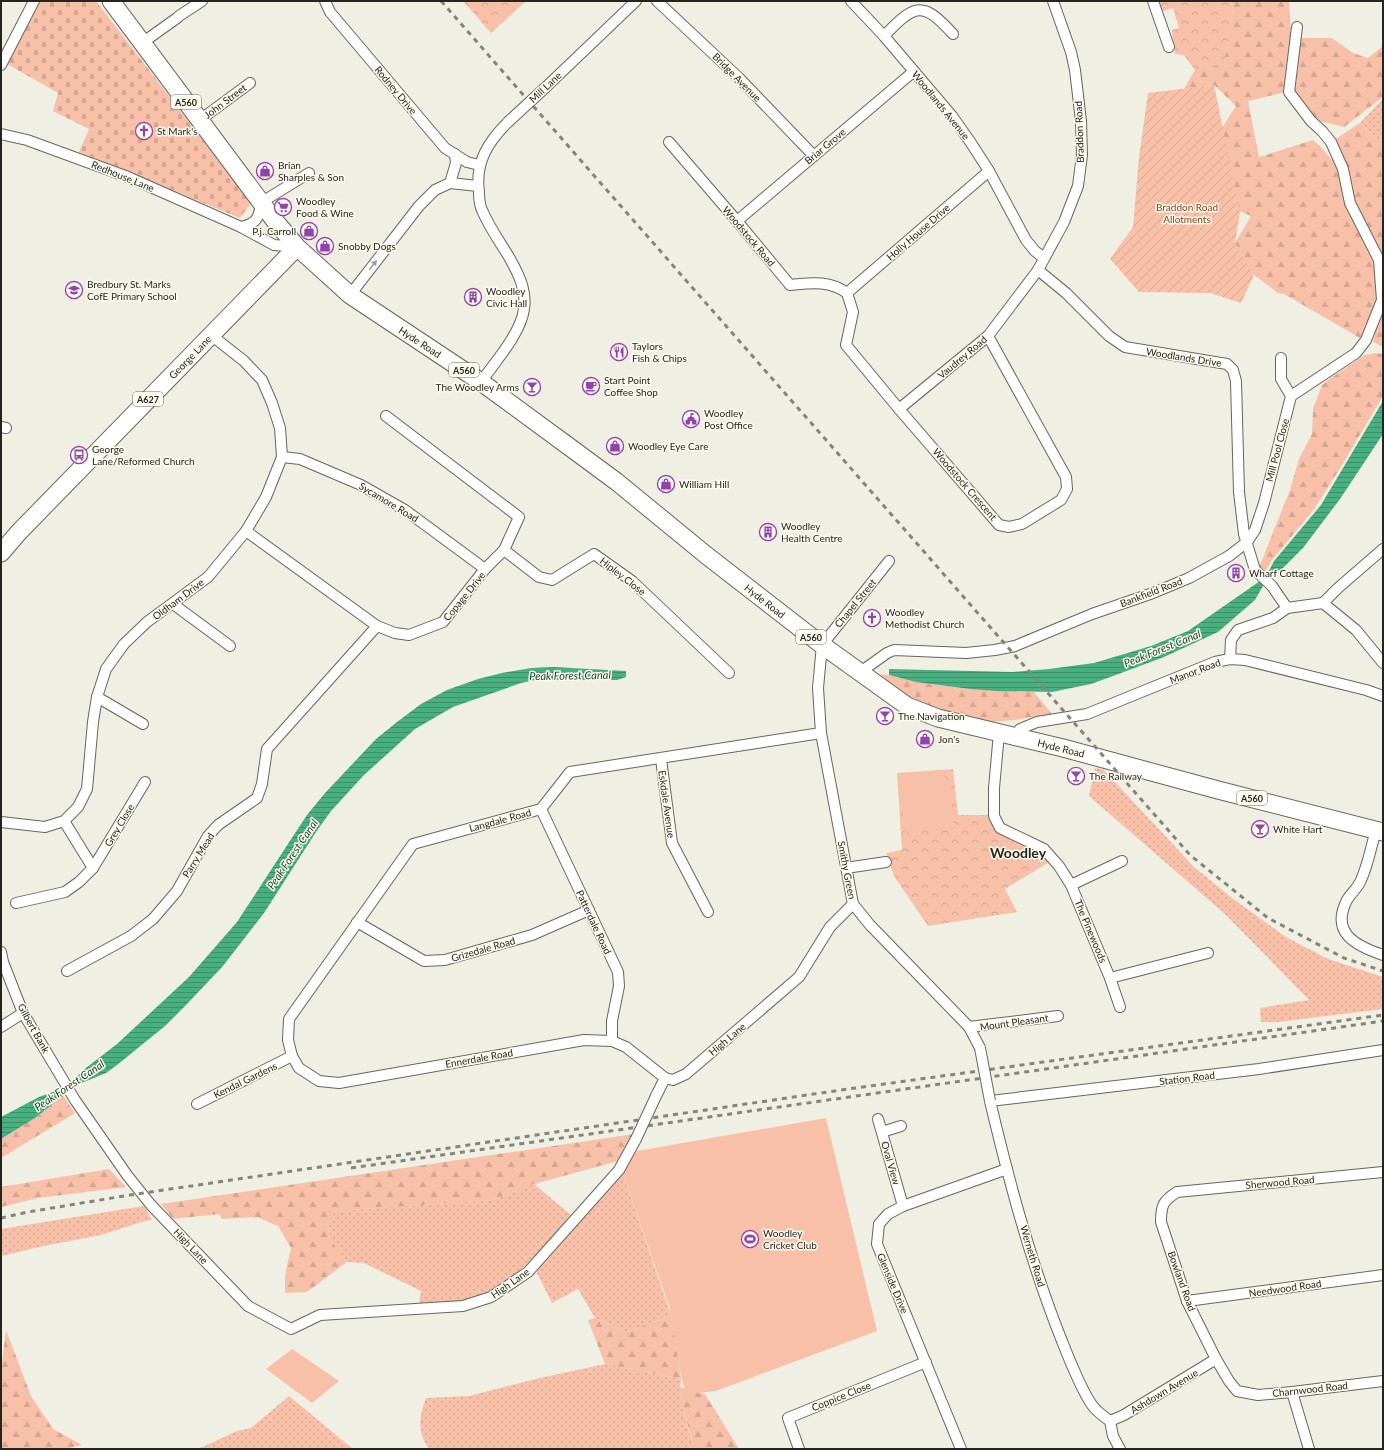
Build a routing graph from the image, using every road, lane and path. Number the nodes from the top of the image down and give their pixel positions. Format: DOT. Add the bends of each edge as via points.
graph roads {
  1 [pos="34,1"];
  2 [pos="111,1"];
  3 [pos="202,1"];
  4 [pos="326,1"];
  5 [pos="636,1"];
  6 [pos="657,1"];
  7 [pos="851,1"];
  8 [pos="1052,1"];
  9 [pos="1153,1"];
  10 [pos="1297,27"];
  11 [pos="953,34"];
  12 [pos="884,36"];
  13 [pos="142,43"];
  14 [pos="1169,47"];
  15 [pos="1,65"];
  16 [pos="913,72"];
  17 [pos="250,83"];
  18 [pos="200,120"];
  19 [pos="1,134"];
  20 [pos="669,142"];
  21 [pos="455,154"];
  22 [pos="814,156"];
  23 [pos="479,165"];
  24 [pos="989,172"];
  25 [pos="309,173"];
  26 [pos="450,183"];
  27 [pos="478,186"];
  28 [pos="262,202"];
  29 [pos="737,221"];
  30 [pos="241,227"];
  31 [pos="297,247"];
  32 [pos="1044,258"];
  33 [pos="1038,270"];
  34 [pos="847,293"];
  35 [pos="350,295"];
  36 [pos="211,335"];
  37 [pos="988,336"];
  38 [pos="1281,358"];
  39 [pos="481,382"];
  40 [pos="1292,396"];
  41 [pos="899,410"];
  42 [pos="386,416"];
  43 [pos="282,457"];
  44 [pos="246,531"];
  45 [pos="1247,542"];
  46 [pos="1383,549"];
  47 [pos="504,550"];
  48 [pos="1,553"];
  49 [pos="889,561"];
  50 [pos="485,569"];
  51 [pos="1323,603"];
  52 [pos="173,604"];
  53 [pos="1287,608"];
  54 [pos="377,626"];
  55 [pos="822,645"];
  56 [pos="230,646"];
  57 [pos="1230,659"];
  58 [pos="1383,663"];
  59 [pos="729,672"];
  60 [pos="859,673"];
  61 [pos="1383,696"];
  62 [pos="98,697"];
  63 [pos="143,724"];
  64 [pos="821,733"];
  65 [pos="1007,735"];
  66 [pos="661,759"];
  67 [pos="145,782"];
  68 [pos="541,809"];
  69 [pos="64,821"];
  70 [pos="1,822"];
  71 [pos="1380,831"];
  72 [pos="1122,861"];
  73 [pos="886,862"];
  74 [pos="93,868"];
  75 [pos="846,868"];
  76 [pos="1071,885"];
  77 [pos="16,903"];
  78 [pos="854,904"];
  79 [pos="589,910"];
  80 [pos="708,912"];
  81 [pos="357,922"];
  82 [pos="1,952"];
  83 [pos="1208,953"];
  84 [pos="1383,956"];
  85 [pos="68,971"];
  86 [pos="1110,978"];
  87 [pos="1120,1007"];
  88 [pos="23,1013"];
  89 [pos="1058,1016"];
  90 [pos="1,1027"];
  91 [pos="969,1028"];
  92 [pos="612,1041"];
  93 [pos="980,1048"];
  94 [pos="1383,1050"];
  95 [pos="292,1056"];
  96 [pos="665,1078"];
  97 [pos="75,1100"];
  98 [pos="990,1101"];
  99 [pos="197,1104"];
  100 [pos="878,1119"];
  101 [pos="901,1126"];
  102 [pos="882,1132"];
  103 [pos="1006,1169"];
  104 [pos="1383,1172"];
  105 [pos="1177,1192"];
  106 [pos="903,1206"];
  107 [pos="1383,1275"];
  108 [pos="1187,1301"];
  109 [pos="1216,1359"];
  110 [pos="926,1362"];
  111 [pos="1381,1383"];
  112 [pos="1237,1391"];
  113 [pos="1292,1392"];
  114 [pos="1110,1421"];
  115 [pos="799,1449"];
  116 [pos="961,1449"];
  117 [pos="1120,1449"];
  118 [pos="1309,1449"];
  1 -- 15 [label="street"];
  2 -- 13 [label="main road, A560"];
  3 -- 13 [label="street"];
  4 -- 21 [label="street, Rodney Drive" via="330,12 446,148"];
  5 -- 23 [label="street, Mill Lane, bridge" via="496,134"];
  6 -- 22 [label="street, Bridge Avenue" via="739,78"];
  7 -- 12 [label="street, Woodlands Avenue"];
  8 -- 32 [label="street, Braddon Road" via="1065,33 1075,70 1082,155 1078,186 1064,222"];
  9 -- 14 [label="street"];
  10 -- 40 [label="street" via="1289,92 1331,142 1344,169 1350,203 1379,260 1382,300 1366,340 1356,353"];
  11 -- 12 [label="street" via="930,12 921,10 908,13"];
  12 -- 16 [label="street, Woodlands Avenue"];
  13 -- 18 [label="main road, A560"];
  16 -- 22 [label="street, Briar Grove"];
  16 -- 24 [label="street, Woodlands Avenue" via="952,116"];
  17 -- 18 [label="street, John Street"];
  18 -- 28 [label="main road, A560"];
  19 -- 30 [label="street, Redhouse Lane" via="27,140 128,177"];
  20 -- 29 [label="street, Woodstock Road"];
  21 -- 23 [label="street, Rodney Drive" via="467,162"];
  21 -- 26 [label="street" via="456,163"];
  22 -- 29 [label="street, Briar Grove"];
  23 -- 27 [label="street, Mill Lane"];
  24 -- 32 [label="street, Woodlands Avenue" via="1026,240"];
  24 -- 34 [label="street, Holly House Drive"];
  25 -- 28 [label="street"];
  26 -- 27 [label="street"];
  35 -- 26 [label="street, one-way" via="419,206 435,190"];
  27 -- 39 [label="street, Mill Lane" via="481,208 486,220 518,273 524,291 524,309 519,328"];
  28 -- 30 [label="street" via="258,219 251,225"];
  28 -- 31 [label="main road, Hyde Road / A560"];
  29 -- 34 [label="street, Woodstock Road" via="790,285 821,283"];
  30 -- 31 [label="street, Redhouse Lane" via="274,245"];
  31 -- 35 [label="main road, Hyde Road / A560"];
  31 -- 36 [label="main road, George Lane / A627"];
  32 -- 33 [label="street, Vaudrey Road"];
  33 -- 37 [label="street, Vaudrey Road"];
  33 -- 45 [label="street, Woodlands Drive" via="1066,293 1109,336 1125,347 1227,364 1233,370 1236,381 1238,492"];
  34 -- 41 [label="street, Woodstock Crescent" via="853,312 846,345"];
  35 -- 39 [label="main road, Hyde Road / A560"];
  36 -- 43 [label="street, Oldham Drive" via="244,361 262,380 280,428"];
  36 -- 48 [label="main road, George Lane / A627"];
  37 -- 41 [label="street, Vaudrey Road"];
  37 -- 41 [label="street, Woodstock Crescent" via="1066,477 1067,489 1061,500 1022,524 1009,527 999,524"];
  38 -- 40 [label="street" via="1281,379"];
  39 -- 55 [label="main road, Hyde Road / A560" via="617,482"];
  40 -- 45 [label="street, Mill Pool Close" via="1264,503 1255,530"];
  42 -- 47 [label="street, Copage Drive" via="519,517"];
  43 -- 44 [label="street, Oldham Drive" via="266,497"];
  43 -- 50 [label="street, Sycamore Road" via="300,459 361,485 405,510"];
  44 -- 52 [label="street, Oldham Drive" via="208,577"];
  44 -- 54 [label="street, Copage Drive"];
  45 -- 53 [label="street" via="1255,570 1272,586"];
  45 -- 60 [label="street, Bankfield Road" via="1230,556 1189,578 1015,646 966,653 894,650"];
  46 -- 51 [label="street"];
  47 -- 50 [label="street, Copage Drive"];
  47 -- 59 [label="street, Hipley Close" via="539,577 552,580 594,554 632,581"];
  49 -- 55 [label="street, Chapel Street"];
  50 -- 54 [label="street, Copage Drive" via="443,622 409,635"];
  51 -- 53 [label="street"];
  51 -- 58 [label="street" via="1356,630"];
  52 -- 56 [label="street"];
  52 -- 62 [label="street, Oldham Drive" via="147,622 124,644 106,669"];
  53 -- 57 [label="street" via="1273,618 1238,630 1231,640"];
  54 -- 85 [label="street, Parry Mead" via="267,749 262,784 257,798 218,825 208,836 177,891 153,919 131,936"];
  55 -- 60 [label="main road, Hyde Road / A560"];
  55 -- 64 [label="street, Smithy Green" via="818,688"];
  57 -- 61 [label="street, Manor Road" via="1274,667"];
  57 -- 65 [label="street, Manor Road" via="1215,662 1087,714 1037,722"];
  60 -- 65 [label="main road, Hyde Road / A560" via="907,706 938,718"];
  62 -- 63 [label="street"];
  62 -- 69 [label="street, Oldham Drive" via="87,789 78,807"];
  64 -- 66 [label="street, Langdale Road"];
  64 -- 75 [label="street, Smithy Green"];
  65 -- 71 [label="main road, Hyde Road / A560"];
  65 -- 76 [label="street, The Pinewoods" via="994,788 994,816 1000,828 1044,850 1059,866"];
  66 -- 68 [label="street, Langdale Road" via="570,772"];
  66 -- 80 [label="street, Eskdale Avenue" via="672,843"];
  67 -- 74 [label="street, Grey Close"];
  68 -- 79 [label="street, Patterdale Road"];
  68 -- 81 [label="street, Langdale Road" via="413,844"];
  69 -- 70 [label="street, Oldham Drive" via="45,827"];
  69 -- 74 [label="street"];
  71 -- 84 [label="street" via="1361,880 1344,907 1342,925 1349,939"];
  72 -- 76 [label="street"];
  73 -- 75 [label="street"];
  74 -- 77 [label="street, Grey Close" via="65,892"];
  75 -- 78 [label="street, Smithy Green"];
  76 -- 86 [label="street, The Pinewoods"];
  78 -- 91 [label="street, Smithy Green" via="870,925"];
  78 -- 96 [label="street, High Lane" via="830,927 799,977 686,1074 673,1080"];
  79 -- 81 [label="street, Grizedale Road" via="532,934 445,960 424,961"];
  79 -- 92 [label="street, Patterdale Road" via="618,972 619,986 612,1021"];
  81 -- 95 [label="street, Langdale Road" via="289,1019 288,1040"];
  82 -- 88 [label="street, Gilbert Bank"];
  83 -- 86 [label="street"];
  86 -- 87 [label="street, The Pinewoods"];
  88 -- 90 [label="street"];
  88 -- 97 [label="street, Gilbert Bank"];
  89 -- 91 [label="street, Mount Pleasant"];
  91 -- 93 [label="street, Smithy Green"];
  92 -- 95 [label="street, Ennerdale Road" via="584,1040 339,1083 319,1081 299,1068"];
  92 -- 96 [label="street, Ennerdale Road" via="626,1047"];
  93 -- 98 [label="street, Werneth Road, bridge"];
  94 -- 98 [label="street, Station Road" via="1252,1070"];
  95 -- 99 [label="street, Kendal Gardens"];
  96 -- 97 [label="street, High Lane, bridge" via="618,1170 528,1272 491,1297 463,1306 320,1315 291,1329 248,1306 151,1205"];
  98 -- 103 [label="street, Werneth Road"];
  100 -- 102 [label="street, Oval View"];
  101 -- 102 [label="street"];
  102 -- 106 [label="street, Oval View"];
  103 -- 106 [label="street, Glenside Drive"];
  103 -- 114 [label="street, Werneth Road" via="1046,1300 1066,1350 1091,1404 1098,1413"];
  104 -- 105 [label="street, Sherwood Road"];
  105 -- 108 [label="street, Bowland Road" via="1166,1199 1161,1211 1161,1222"];
  106 -- 110 [label="street, Glenside Drive" via="888,1214 879,1224 877,1244"];
  107 -- 108 [label="street, Needwood Road"];
  108 -- 109 [label="street, Bowland Road"];
  109 -- 112 [label="street, Bowland Road"];
  109 -- 114 [label="street, Ashdown Avenue"];
  110 -- 115 [label="street, Coppice Close" via="788,1418"];
  110 -- 116 [label="street, Glenside Drive"];
  111 -- 113 [label="street, Charnwood Road"];
  112 -- 113 [label="street, Charnwood Road" via="1258,1395"];
  113 -- 118 [label="street"];
  114 -- 117 [label="street" via="1113,1436"];
}
